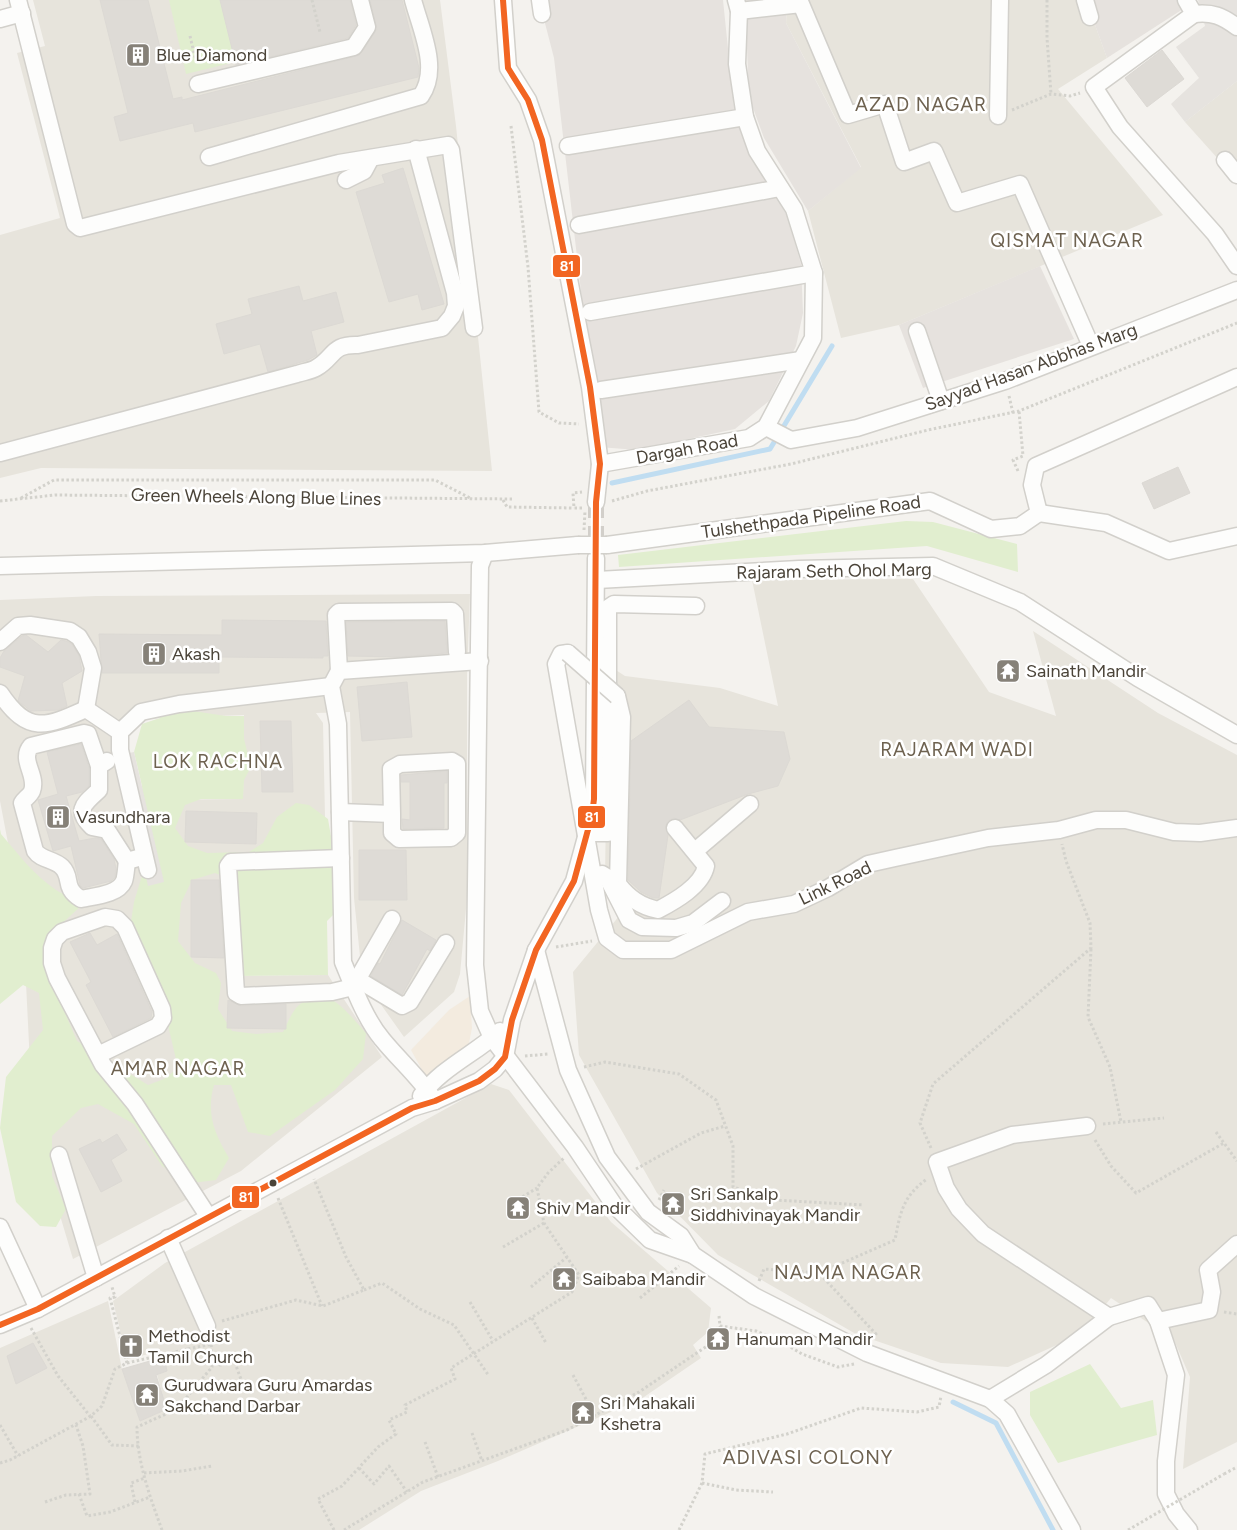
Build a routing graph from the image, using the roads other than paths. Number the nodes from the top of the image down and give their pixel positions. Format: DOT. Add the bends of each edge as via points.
graph roads {
  1 [pos="360,0"];
  2 [pos="413,0"];
  3 [pos="503,0"];
  4 [pos="1000,0"];
  5 [pos="1085,0"];
  6 [pos="1186,0"];
  7 [pos="737,5"];
  8 [pos="20,7"];
  9 [pos="1194,14"];
  10 [pos="1090,17"];
  11 [pos="0,19"];
  12 [pos="1237,27"];
  13 [pos="198,84"];
  14 [pos="998,116"];
  15 [pos="745,117"];
  16 [pos="568,146"];
  17 [pos="416,149"];
  18 [pos="209,157"];
  19 [pos="371,158"];
  20 [pos="1225,160"];
  21 [pos="1237,175"];
  22 [pos="346,180"];
  23 [pos="780,188"];
  24 [pos="579,225"];
  25 [pos="1237,266"];
  26 [pos="814,273"];
  27 [pos="1237,290"];
  28 [pos="590,312"];
  29 [pos="474,328"];
  30 [pos="917,331"];
  31 [pos="1091,346"];
  32 [pos="801,360"];
  33 [pos="1237,377"];
  34 [pos="601,390"];
  35 [pos="941,401"];
  36 [pos="770,429"];
  37 [pos="0,453"];
  38 [pos="600,464"];
  39 [pos="596,502"];
  40 [pos="1040,513"];
  41 [pos="1237,536"];
  42 [pos="602,551"];
  43 [pos="485,553"];
  44 [pos="0,566"];
  45 [pos="627,578"];
  46 [pos="597,580"];
  47 [pos="628,604"];
  48 [pos="696,606"];
  49 [pos="0,642"];
  50 [pos="457,652"];
  51 [pos="480,661"];
  52 [pos="339,671"];
  53 [pos="332,686"];
  54 [pos="0,693"];
  55 [pos="86,709"];
  56 [pos="120,732"];
  57 [pos="1237,735"];
  58 [pos="120,750"];
  59 [pos="99,766"];
  60 [pos="750,804"];
  61 [pos="340,812"];
  62 [pos="392,814"];
  63 [pos="675,828"];
  64 [pos="1237,828"];
  65 [pos="586,833"];
  66 [pos="695,851"];
  67 [pos="341,858"];
  68 [pos="127,861"];
  69 [pos="594,876"];
  70 [pos="722,902"];
  71 [pos="392,919"];
  72 [pos="446,943"];
  73 [pos="536,950"];
  74 [pos="355,983"];
  75 [pos="512,1020"];
  76 [pos="492,1038"];
  77 [pos="98,1055"];
  78 [pos="504,1057"];
  79 [pos="431,1094"];
  80 [pos="1087,1126"];
  81 [pos="59,1155"];
  82 [pos="208,1216"];
  83 [pos="0,1227"];
  84 [pos="168,1238"];
  85 [pos="1237,1244"];
  86 [pos="693,1255"];
  87 [pos="102,1275"];
  88 [pos="31,1312"];
  89 [pos="1110,1317"];
  90 [pos="1158,1322"];
  91 [pos="0,1325"];
  92 [pos="207,1326"];
  93 [pos="990,1399"];
  94 [pos="1072,1530"];
  95 [pos="1190,1530"];
  1 -- 13 [label="street" via="367,27 354,47"];
  2 -- 18 [label="street" via="430,68 428,85 421,96"];
  3 -- 38 [label="street" via="508,68 528,100 542,140 590,387"];
  4 -- 14 [label="street"];
  5 -- 10 [label="street"];
  6 -- 9 [label="street"];
  7 -- 15 [label="street" via="737,64"];
  7 -- 31 [label="street" via="800,4 848,115 885,104 904,162 934,151 957,203 1020,184"];
  8 -- 11 [label="street"];
  8 -- 19 [label="street" via="75,224 80,228 339,163"];
  9 -- 12 [label="street" via="1210,12 1223,16"];
  9 -- 25 [label="street" via="1094,87 1120,127 1216,234"];
  15 -- 16 [label="street"];
  15 -- 23 [label="street" via="757,151"];
  17 -- 19 [label="street"];
  17 -- 29 [label="street" via="448,144 451,150"];
  17 -- 37 [label="street" via="455,293 456,306 442,328 358,345 347,344 336,348 316,368 297,374"];
  19 -- 22 [label="street" via="364,171"];
  20 -- 21 [label="street"];
  23 -- 24 [label="street"];
  23 -- 26 [label="street" via="794,209"];
  26 -- 28 [label="street"];
  26 -- 32 [label="street" via="813,338"];
  27 -- 31 [label="street, Sayyad Hasan Abbhas Marg"];
  30 -- 35 [label="street"];
  31 -- 35 [label="street, Sayyad Hasan Abbhas Marg" via="1005,381"];
  32 -- 34 [label="street"];
  32 -- 36 [label="street"];
  33 -- 40 [label="street" via="1036,466 1032,485"];
  35 -- 36 [label="street, Sayyad Hasan Abbhas Marg" via="857,428 791,440"];
  36 -- 38 [label="street, Dargah Road" via="749,438"];
  38 -- 39 [label="street"];
  40 -- 41 [label="street" via="1106,523 1169,551"];
  40 -- 42 [label="street, Tulshethpada Pipeline Road" via="1020,526 991,529 930,501"];
  42 -- 43 [label="street, Tulshethpada Pipeline Road, bridge" via="578,545"];
  42 -- 46 [label="street"];
  43 -- 44 [label="street, Tulshethpada Pipeline Road"];
  43 -- 51 [label="street" via="480,566"];
  45 -- 46 [label="street, Rajaram Seth Ohol Marg"];
  45 -- 47 [label="street"];
  45 -- 57 [label="street, Rajaram Seth Ohol Marg" via="933,566 1020,602 1138,678"];
  46 -- 65 [label="street" via="594,799"];
  47 -- 48 [label="street"];
  47 -- 65 [label="street" via="614,604 608,611 608,832"];
  49 -- 55 [label="street" via="18,626 30,625 70,631 79,637 93,668"];
  50 -- 52 [label="street" via="455,614 452,611 339,612 336,615"];
  51 -- 52 [label="street"];
  51 -- 76 [label="street" via="476,964 480,1011"];
  52 -- 53 [label="street"];
  53 -- 56 [label="street" via="179,704 141,712"];
  53 -- 61 [label="street" via="338,724"];
  54 -- 55 [label="street" via="14,712 30,723 54,723"];
  55 -- 56 [label="street"];
  56 -- 58 [label="street"];
  58 -- 59 [label="street"];
  58 -- 68 [label="street" via="147,863"];
  59 -- 68 [label="street" via="99,790 82,809 82,814 92,827 107,830 114,837"];
  59 -- 68 [label="street" via="88,734 84,733 31,746 27,751 33,785 22,803 35,851 38,856 62,867 67,873 68,887 81,899 119,887 124,882"];
  60 -- 66 [label="street"];
  61 -- 62 [label="street"];
  61 -- 67 [label="street"];
  62 -- 62 [label="street" via="392,833 399,839 454,836 457,833 457,764 452,761 400,764 391,769"];
  63 -- 66 [label="street"];
  64 -- 69 [label="street, Link Road" via="1200,833 1174,832 1126,820 1096,820 1059,830 988,838 868,864 794,904 748,912 671,950 623,950 608,938 599,910"];
  65 -- 66 [label="street, bridge" via="556,664 562,654 568,653 617,696 622,717 618,884 643,907 658,910 678,900 704,874 706,866"];
  65 -- 69 [label="street"];
  65 -- 73 [label="street" via="574,880"];
  67 -- 74 [label="street" via="343,962"];
  67 -- 74 [label="street" via="231,862 228,866 236,993 240,996 332,992"];
  69 -- 70 [label="street" via="602,874 607,877 625,915 642,927 676,928 693,923"];
  71 -- 74 [label="street"];
  72 -- 74 [label="street" via="406,1006"];
  73 -- 75 [label="street"];
  73 -- 86 [label="street" via="568,1070 607,1157 648,1212 680,1236"];
  74 -- 79 [label="street" via="380,1037"];
  75 -- 76 [label="street"];
  75 -- 78 [label="street"];
  76 -- 78 [label="street"];
  76 -- 79 [label="street" via="463,1058"];
  77 -- 77 [label="street" via="57,978 51,955 55,939 62,932 105,917 117,919 126,927 163,1018 158,1026"];
  77 -- 82 [label="street" via="150,1126"];
  78 -- 79 [label="street" via="479,1081"];
  78 -- 86 [label="street" via="575,1147 614,1205 650,1240"];
  79 -- 82 [label="street" via="412,1108"];
  80 -- 89 [label="street" via="1012,1135 937,1162 946,1188 959,1209 983,1234"];
  81 -- 87 [label="street"];
  82 -- 84 [label="street"];
  83 -- 88 [label="street"];
  84 -- 87 [label="street"];
  84 -- 92 [label="street"];
  85 -- 90 [label="street" via="1208,1270 1212,1292 1209,1310"];
  86 -- 93 [label="street" via="754,1296 867,1353"];
  87 -- 88 [label="street"];
  88 -- 91 [label="street"];
  89 -- 90 [label="street" via="1148,1305"];
  89 -- 93 [label="street" via="1046,1365"];
  90 -- 95 [label="street" via="1176,1375 1166,1461 1166,1494 1176,1514"];
  93 -- 94 [label="street" via="1007,1414"];
}
